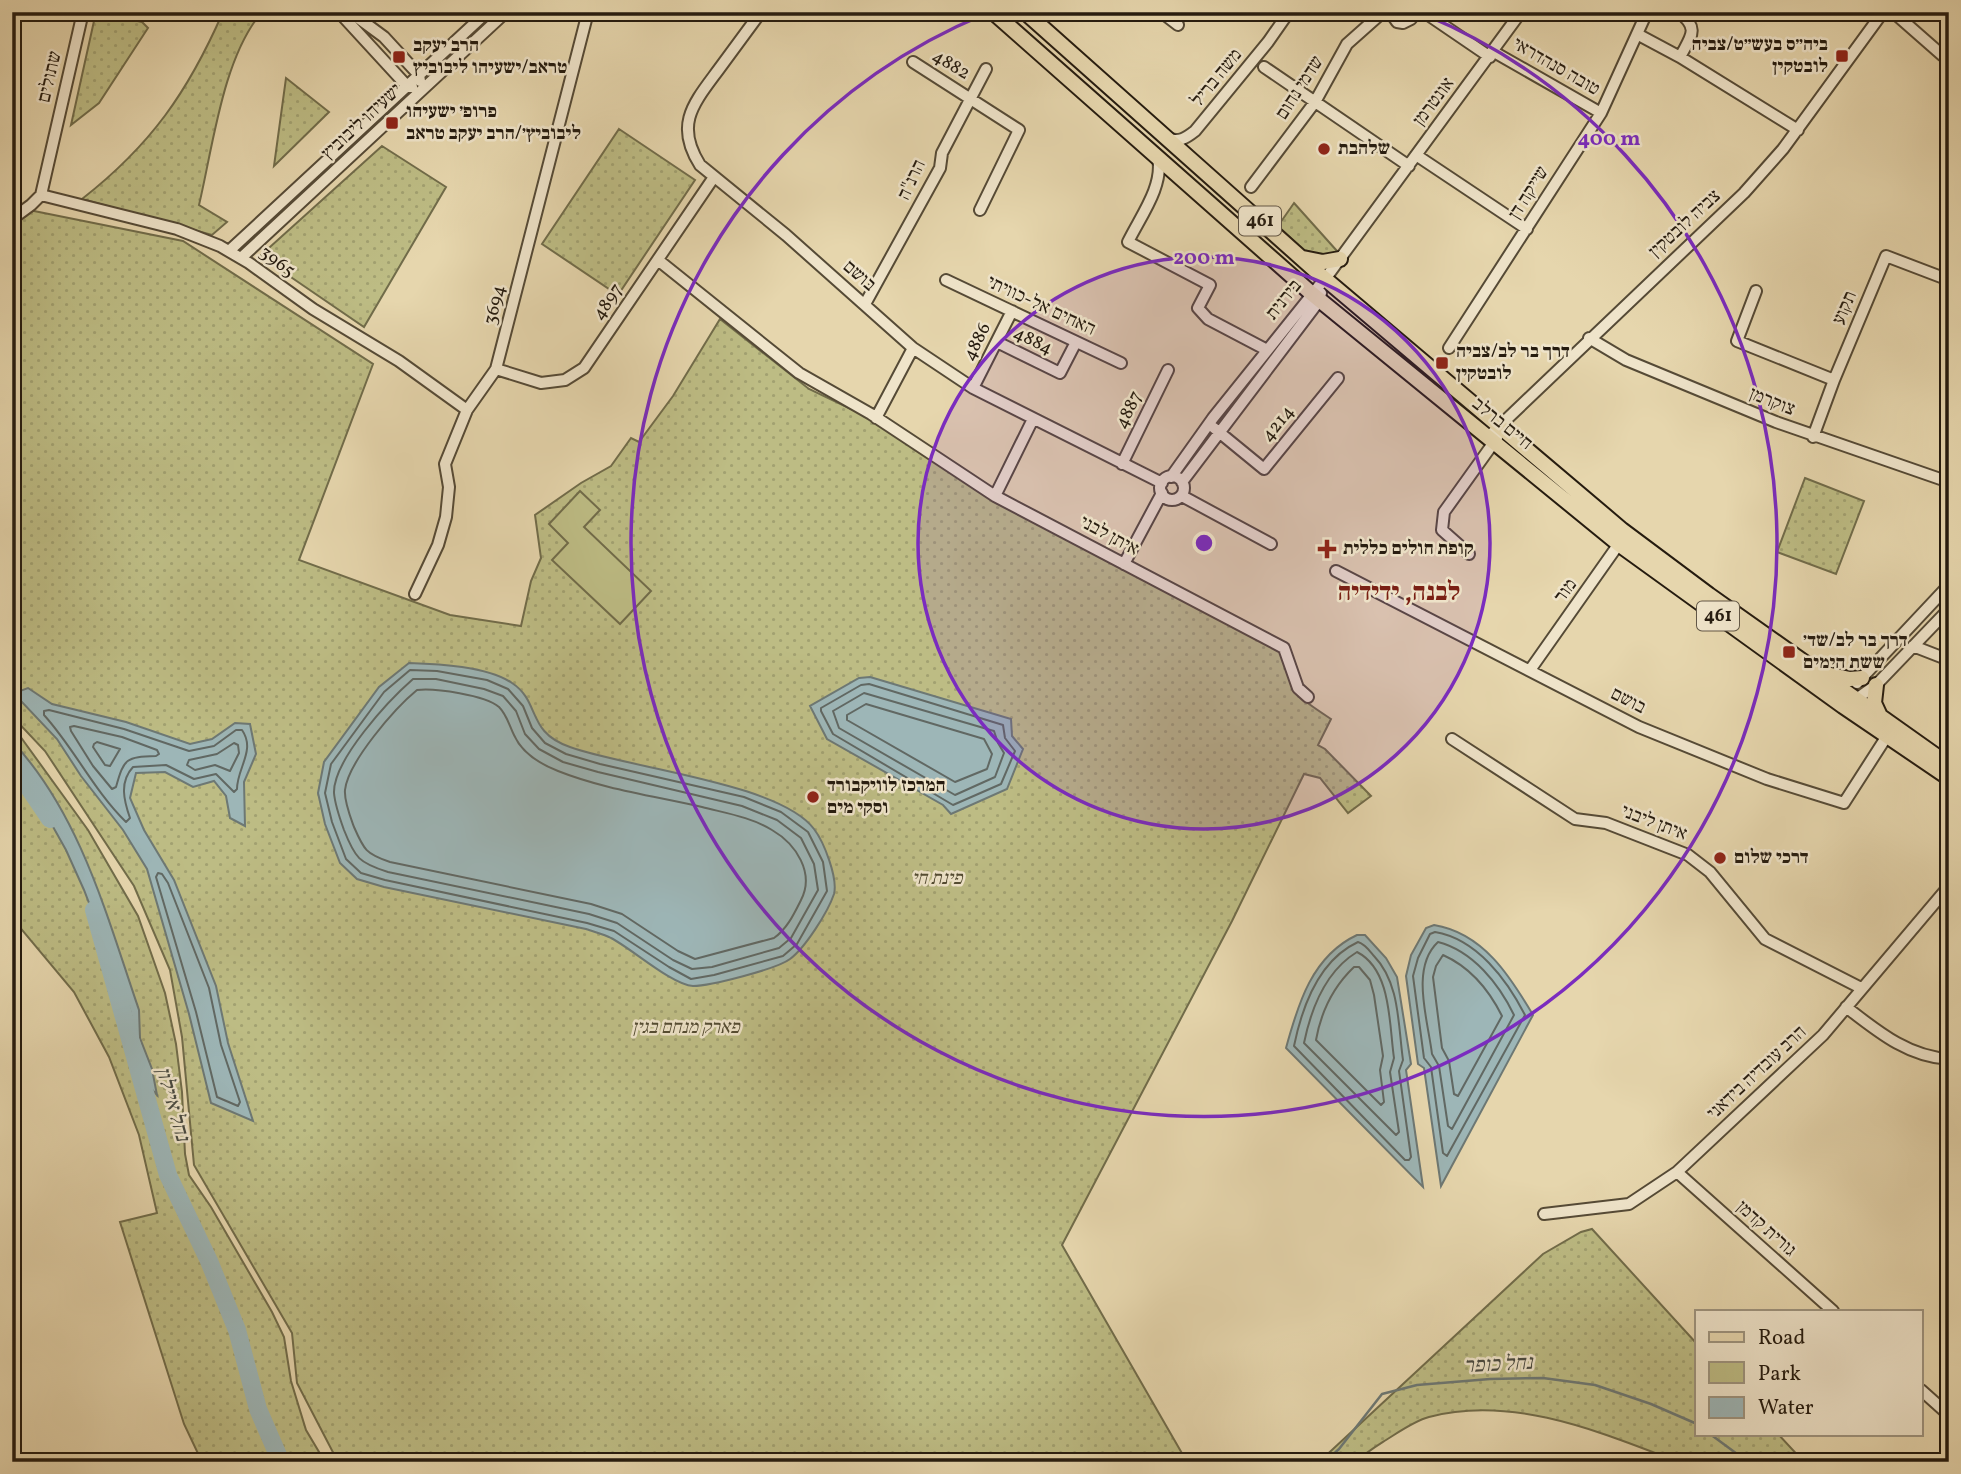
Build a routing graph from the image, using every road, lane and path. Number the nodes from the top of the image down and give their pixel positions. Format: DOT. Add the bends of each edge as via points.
graph roads {
  1 [pos="83,12"];
  2 [pos="339,12"];
  3 [pos="350,12"];
  4 [pos="487,12"];
  5 [pos="506,12"];
  6 [pos="588,12"];
  7 [pos="761,12"];
  8 [pos="993,12"];
  9 [pos="1024,12"];
  10 [pos="1161,12"];
  11 [pos="1289,12"];
  12 [pos="1415,12"];
  13 [pos="1424,12"];
  14 [pos="1521,12"];
  15 [pos="1647,12"];
  16 [pos="1679,12"];
  17 [pos="1869,12"];
  18 [pos="1883,12"];
  19 [pos="1893,12"];
  20 [pos="1382,13"];
  21 [pos="1178,25"];
  22 [pos="1871,27"];
  23 [pos="1637,34"];
  24 [pos="1947,53"];
  25 [pos="1492,54"];
  26 [pos="1680,57"];
  27 [pos="913,62"];
  28 [pos="1264,67"];
  29 [pos="986,69"];
  30 [pos="419,75"];
  31 [pos="407,86"];
  32 [pos="422,90"];
  33 [pos="970,99"];
  34 [pos="1315,102"];
  35 [pos="1601,113"];
  36 [pos="1798,130"];
  37 [pos="1195,131"];
  38 [pos="1164,137"];
  39 [pos="1416,155"];
  40 [pos="1158,158"];
  41 [pos="1192,161"];
  42 [pos="1409,166"];
  43 [pos="1177,174"];
  44 [pos="714,177"];
  45 [pos="1158,181"];
  46 [pos="1251,187"];
  47 [pos="41,195"];
  48 [pos="980,210"];
  49 [pos="12,219"];
  50 [pos="1527,229"];
  51 [pos="229,251"];
  52 [pos="241,258"];
  53 [pos="1301,258"];
  54 [pos="1340,259"];
  55 [pos="658,260"];
  56 [pos="1324,278"];
  57 [pos="946,280"];
  58 [pos="1949,280"];
  59 [pos="1756,291"];
  60 [pos="1315,296"];
  61 [pos="865,304"];
  62 [pos="1012,311"];
  63 [pos="1589,338"];
  64 [pos="998,342"];
  65 [pos="1076,342"];
  66 [pos="913,348"];
  67 [pos="1448,348"];
  68 [pos="1266,350"];
  69 [pos="1121,363"];
  70 [pos="496,369"];
  71 [pos="1168,370"];
  72 [pos="1338,378"];
  73 [pos="1834,380"];
  74 [pos="973,388"];
  75 [pos="467,411"];
  76 [pos="876,418"];
  77 [pos="1033,419"];
  78 [pos="1209,424"];
  79 [pos="1500,425"];
  80 [pos="1219,432"];
  81 [pos="1813,437"];
  82 [pos="1491,440"];
  83 [pos="1122,464"];
  84 [pos="1182,482"];
  85 [pos="1949,482"];
  86 [pos="1165,488"];
  87 [pos="995,496"];
  88 [pos="1182,496"];
  89 [pos="1622,530"];
  90 [pos="1270,544"];
  91 [pos="1620,545"];
  92 [pos="1469,554"];
  93 [pos="1127,565"];
  94 [pos="1336,571"];
  95 [pos="1949,585"];
  96 [pos="415,594"];
  97 [pos="1949,609"];
  98 [pos="1913,646"];
  99 [pos="1949,660"];
  100 [pos="1530,670"];
  101 [pos="1817,672"];
  102 [pos="1862,678"];
  103 [pos="1876,685"];
  104 [pos="1308,697"];
  105 [pos="1848,700"];
  106 [pos="1884,720"];
  107 [pos="1887,736"];
  108 [pos="1452,739"];
  109 [pos="1949,765"];
  110 [pos="1949,778"];
  111 [pos="1949,886"];
  112 [pos="1861,988"];
  113 [pos="1846,1007"];
  114 [pos="1949,1059"];
  115 [pos="1677,1172"];
  116 [pos="1544,1214"];
  117 [pos="1832,1310"];
  118 [pos="1923,1392"];
  119 [pos="1949,1415"];
  1 -- 47 [label="street, שתולים"];
  2 -- 31 [label="street"];
  3 -- 30 [label="street" via="384,37"];
  4 -- 30 [label="street, ישעיהו ליבוביץ"];
  5 -- 32 [label="street, ישעיהו ליבוביץ"];
  6 -- 70 [label="street, 3694"];
  7 -- 44 [label="street, בושם" via="690,113 687,135 692,152"];
  8 -- 40 [label="main road, חיים ברלב / 461"];
  9 -- 38 [label="main road, חיים ברלב / 461"];
  10 -- 21 [label="street"];
  11 -- 37 [label="street, משה בריל"];
  12 -- 20 [label="street, שדמי נחום" via="1403,23"];
  13 -- 25 [label="street, טובה סנהדראי"];
  14 -- 25 [label="street, אונטרמן"];
  15 -- 23 [label="street, שייקה דן"];
  16 -- 26 [label="street" via="1693,27"];
  17 -- 22 [label="street"];
  18 -- 22 [label="street, צביה לובטקין"];
  19 -- 24 [label="street"];
  20 -- 34 [label="street, שדמי נחום" via="1347,44"];
  22 -- 36 [label="street, צביה לובטקין"];
  23 -- 26 [label="street"];
  23 -- 35 [label="street, שייקה דן"];
  25 -- 35 [label="street, טובה סנהדראי"];
  25 -- 39 [label="street, אונטרמן"];
  26 -- 36 [label="street"];
  27 -- 33 [label="street, 4882"];
  28 -- 34 [label="street"];
  29 -- 33 [label="street, הרנ\"ה"];
  30 -- 31 [label="street, ישעיהו ליבוביץ"];
  30 -- 32 [label="street"];
  31 -- 32 [label="street"];
  31 -- 51 [label="street, ישעיהו ליבוביץ"];
  32 -- 52 [label="street, ישעיהו ליבוביץ"];
  33 -- 48 [label="street, 4882" via="1019,130"];
  33 -- 61 [label="street, הרנ\"ה" via="942,153 940,168"];
  34 -- 42 [label="street"];
  34 -- 46 [label="street, שדמי נחום"];
  35 -- 50 [label="street, שייקה דן"];
  36 -- 63 [label="street, צביה לובטקין" via="1744,192"];
  37 -- 38 [label="street, משה בריל" via="1180,140"];
  37 -- 41 [label="street, משה בריל" via="1189,149"];
  38 -- 41 [label="main road, חיים ברלב / 461"];
  39 -- 42 [label="street, אונטרמן"];
  39 -- 50 [label="street"];
  40 -- 43 [label="main road, חיים ברלב / 461"];
  40 -- 45 [label="street"];
  41 -- 53 [label="main road, חיים ברלב / 461"];
  42 -- 54 [label="street, אונטרמן"];
  43 -- 45 [label="street"];
  43 -- 60 [label="main road, חיים ברלב / 461"];
  44 -- 55 [label="street, 4897"];
  44 -- 61 [label="street, בושם"];
  45 -- 68 [label="street" via="1128,242 1210,285 1198,309"];
  47 -- 49 [label="street"];
  47 -- 51 [label="street, 3965" via="177,229"];
  50 -- 67 [label="street, שייקה דן"];
  51 -- 52 [label="street, 3965"];
  52 -- 75 [label="street, 3965"];
  53 -- 54 [label="main road"];
  53 -- 56 [label="main road, חיים ברלב / 461"];
  54 -- 56 [label="street, אונטרמן"];
  55 -- 70 [label="street, 4897" via="584,368 565,380 541,383"];
  55 -- 76 [label="street, איתן לבני" via="799,373"];
  56 -- 60 [label="street, בירנית"];
  56 -- 79 [label="main road, חיים ברלב / 461"];
  57 -- 62 [label="street, האחים אל-כוויתי"];
  58 -- 73 [label="street, תקוע" via="1886,256"];
  59 -- 73 [label="street" via="1737,341"];
  60 -- 68 [label="street, בירנית"];
  60 -- 80 [label="street, בירנית"];
  60 -- 82 [label="main road, חיים ברלב / 461"];
  61 -- 66 [label="street, בושם"];
  62 -- 64 [label="street, 4886"];
  62 -- 65 [label="street, האחים אל-כוויתי"];
  63 -- 79 [label="street, צביה לובטקין"];
  63 -- 81 [label="street, צוקרמן" via="1626,360"];
  64 -- 65 [label="street, 4884" via="1060,373"];
  64 -- 74 [label="street, 4886"];
  65 -- 69 [label="street, האחים אל-כוויתי"];
  66 -- 74 [label="street, בושם"];
  66 -- 76 [label="street"];
  68 -- 78 [label="street, בירנית"];
  70 -- 75 [label="street, 3694"];
  71 -- 83 [label="street, 4887"];
  72 -- 80 [label="street, 4214" via="1264,469"];
  73 -- 81 [label="street, תקוע"];
  74 -- 77 [label="street, בושם"];
  75 -- 96 [label="street, 3694" via="445,464 449,487 446,517"];
  76 -- 87 [label="street, איתן לבני"];
  77 -- 83 [label="street, בושם"];
  77 -- 87 [label="street"];
  78 -- 80 [label="street, 4214"];
  78 -- 86 [label="street, בירנית"];
  79 -- 82 [label="street, צביה לובטקין"];
  79 -- 89 [label="main road, חיים ברלב / 461"];
  80 -- 84 [label="street, בירנית"];
  81 -- 85 [label="street, צוקרמן"];
  82 -- 91 [label="main road, חיים ברלב / 461"];
  82 -- 92 [label="street, צביה לובטקין" via="1444,512 1442,530"];
  83 -- 86 [label="street, בושם"];
  84 -- 86 [label="street, בושם" via="1178,478"];
  84 -- 88 [label="street"];
  86 -- 88 [label="street" via="1176,499"];
  86 -- 93 [label="street, בירנית"];
  87 -- 93 [label="street, איתן לבני"];
  88 -- 90 [label="street"];
  89 -- 91 [label="street, מור"];
  89 -- 101 [label="main road, חיים ברלב / 461"];
  91 -- 100 [label="street, מור"];
  91 -- 105 [label="main road, חיים ברלב / 461"];
  93 -- 104 [label="street, איתן לבני" via="1284,648 1298,688"];
  94 -- 100 [label="street, בושם"];
  95 -- 102 [label="street"];
  97 -- 98 [label="street"];
  98 -- 99 [label="street"];
  98 -- 103 [label="street"];
  100 -- 107 [label="street, בושם" via="1639,727 1767,779 1844,803"];
  101 -- 102 [label="main road"];
  101 -- 105 [label="main road, חיים ברלב / 461"];
  102 -- 105 [label="street"];
  103 -- 105 [label="street"];
  103 -- 106 [label="main road" via="1874,704"];
  105 -- 106 [label="main road, חיים ברלב / 461"];
  105 -- 107 [label="main road, חיים ברלב / 461"];
  106 -- 109 [label="main road, חיים ברלב / 461"];
  107 -- 110 [label="main road, חיים ברלב / 461"];
  108 -- 112 [label="street, איתן ליבני" via="1575,819 1606,823 1688,855 1710,872 1765,939"];
  111 -- 112 [label="street, הרב עובדיה בידאני"];
  112 -- 113 [label="street, הרב עובדיה בידאני"];
  113 -- 114 [label="street" via="1889,1040 1933,1058"];
  113 -- 115 [label="street, הרב עובדיה בידאני" via="1823,1035"];
  115 -- 116 [label="street, הרב עובדיה בידאני" via="1629,1204"];
  115 -- 117 [label="street, גורית קדמן"];
  118 -- 119 [label="street"];
}
